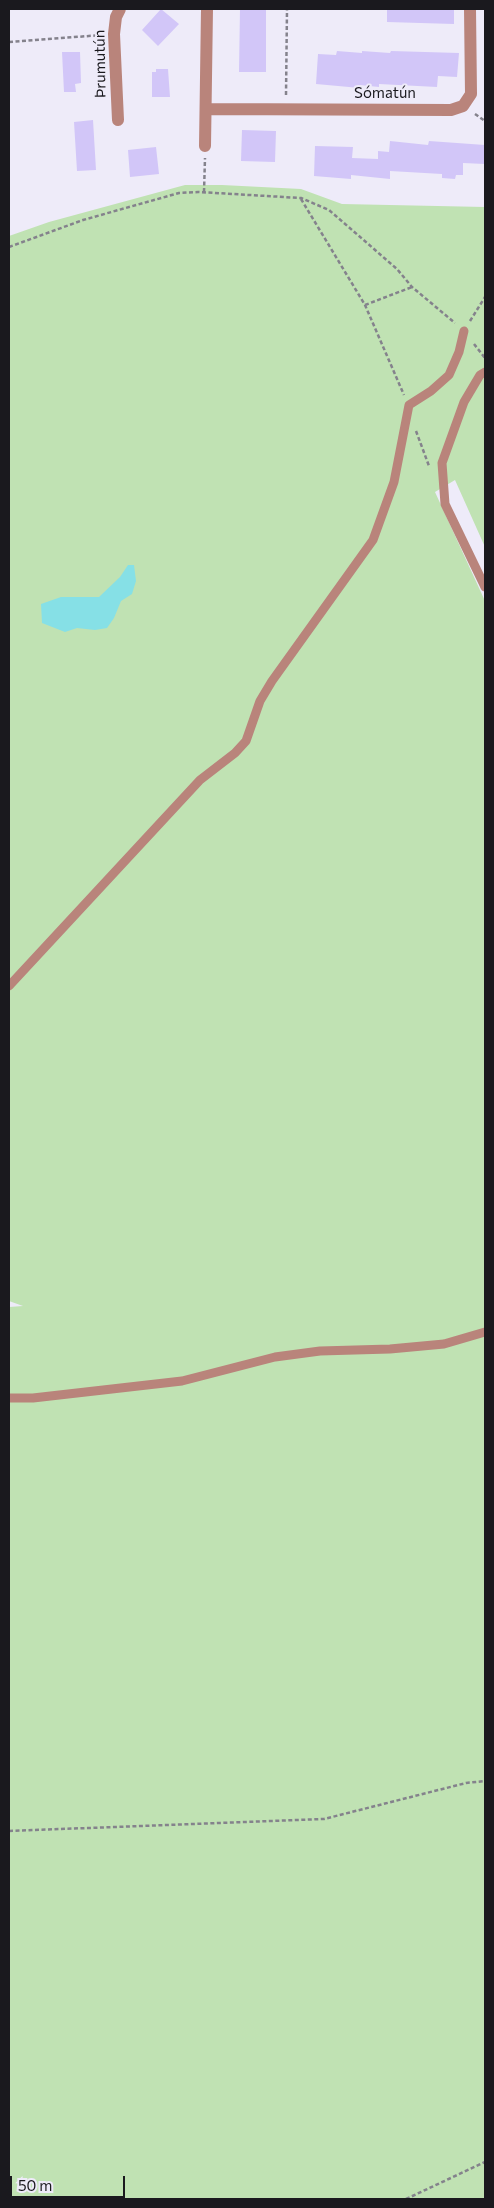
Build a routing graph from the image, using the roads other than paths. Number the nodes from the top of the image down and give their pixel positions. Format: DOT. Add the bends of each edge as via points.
graph roads {
  1 [pos="120,9"];
  2 [pos="207,9"];
  3 [pos="470,9"];
  4 [pos="206,109"];
  5 [pos="118,120"];
  6 [pos="205,146"];
  7 [pos="464,331"];
  8 [pos="485,372"];
  9 [pos="485,587"];
  10 [pos="9,986"];
  11 [pos="485,1332"];
  12 [pos="9,1398"];
  1 -- 5 [label="street, Þrumutún" via="114,34"];
  2 -- 4 [label="street"];
  3 -- 4 [label="street, Sómatún" via="471,94 463,106 451,110"];
  4 -- 6 [label="street"];
  7 -- 10 [label="lane" via="450,375 409,405 394,482 373,540 272,681 260,700 246,741 200,780"];
  8 -- 9 [label="lane" via="464,402 442,463 445,504"];
  11 -- 12 [label="lane" via="444,1344 320,1351 276,1357 182,1381"];
}
